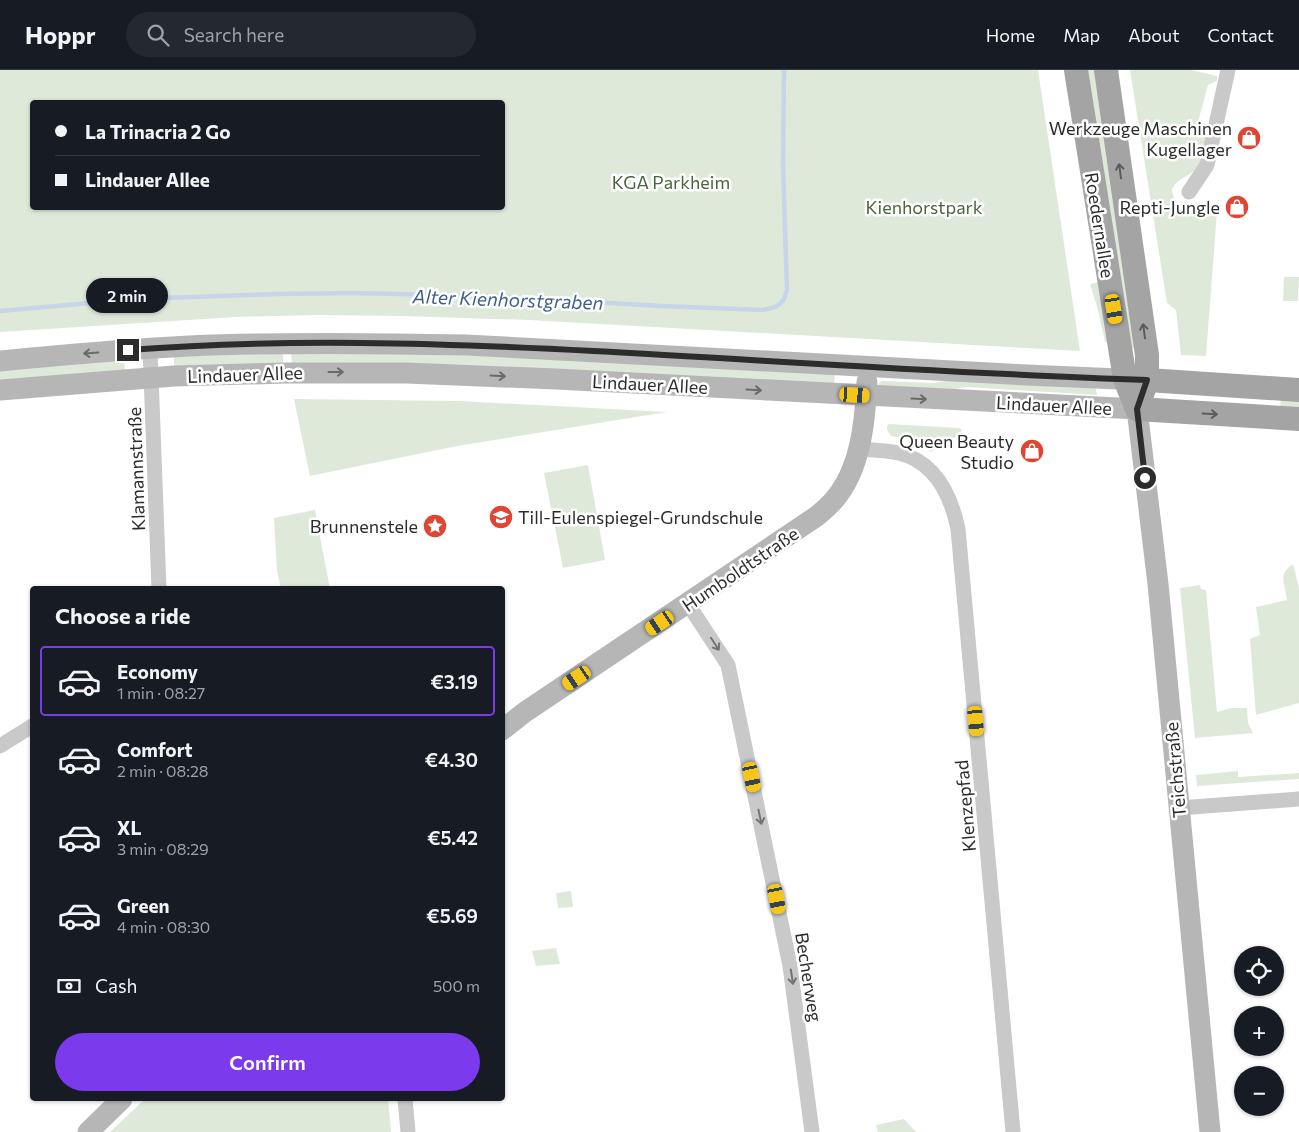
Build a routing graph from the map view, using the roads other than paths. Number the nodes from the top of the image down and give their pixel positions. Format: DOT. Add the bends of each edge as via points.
graph roads {
  1 [pos="1076,70"];
  2 [pos="1106,70"];
  3 [pos="1228,70"];
  4 [pos="1189,192"];
  5 [pos="150,348"];
  6 [pos="0,361"];
  7 [pos="868,367"];
  8 [pos="150,378"];
  9 [pos="1136,380"];
  10 [pos="0,390"];
  11 [pos="1299,390"];
  12 [pos="866,396"];
  13 [pos="1137,409"];
  14 [pos="1299,419"];
  15 [pos="859,449"];
  16 [pos="159,586"];
  17 [pos="688,604"];
  18 [pos="30,727"];
  19 [pos="505,728"];
  20 [pos="0,746"];
  21 [pos="1299,799"];
  22 [pos="1179,808"];
  23 [pos="120,1101"];
  24 [pos="405,1101"];
  25 [pos="88,1132"];
  26 [pos="408,1132"];
  27 [pos="812,1132"];
  28 [pos="1013,1132"];
  29 [pos="1210,1132"];
  1 -- 9 [label="main road, Roedernallee"];
  9 -- 2 [label="main road, Roedernallee, one-way" via="1147,355"];
  3 -- 4 [label="street" via="1207,165"];
  5 -- 6 [label="main road, Lindauer Allee, one-way"];
  5 -- 7 [label="main road, Lindauer Allee" via="286,343 466,345"];
  5 -- 8 [label="street, Klamannstraße"];
  7 -- 9 [label="main road, Lindauer Allee"];
  7 -- 12 [label="main road, Humboldtstraße"];
  8 -- 10 [label="main road, Lindauer Allee"];
  8 -- 12 [label="main road, Lindauer Allee, one-way" via="423,373"];
  8 -- 16 [label="street, Klamannstraße"];
  9 -- 11 [label="main road, Lindauer Allee"];
  9 -- 13 [label="main road"];
  12 -- 13 [label="main road, Lindauer Allee, one-way"];
  12 -- 15 [label="main road, Humboldtstraße"];
  13 -- 14 [label="main road, Lindauer Allee, one-way"];
  13 -- 22 [label="main road, Teichstraße"];
  15 -- 17 [label="main road, Humboldtstraße" via="846,482 817,516"];
  15 -- 28 [label="street, Klenzepfad" via="897,453 925,466 946,490 957,522"];
  17 -- 19 [label="main road, Humboldtstraße"];
  17 -- 27 [label="street, Becherweg, one-way" via="728,665 790,966"];
  18 -- 20 [label="street"];
  21 -- 22 [label="street"];
  22 -- 29 [label="main road, Teichstraße"];
  23 -- 25 [label="main road"];
  24 -- 26 [label="street"];
}
